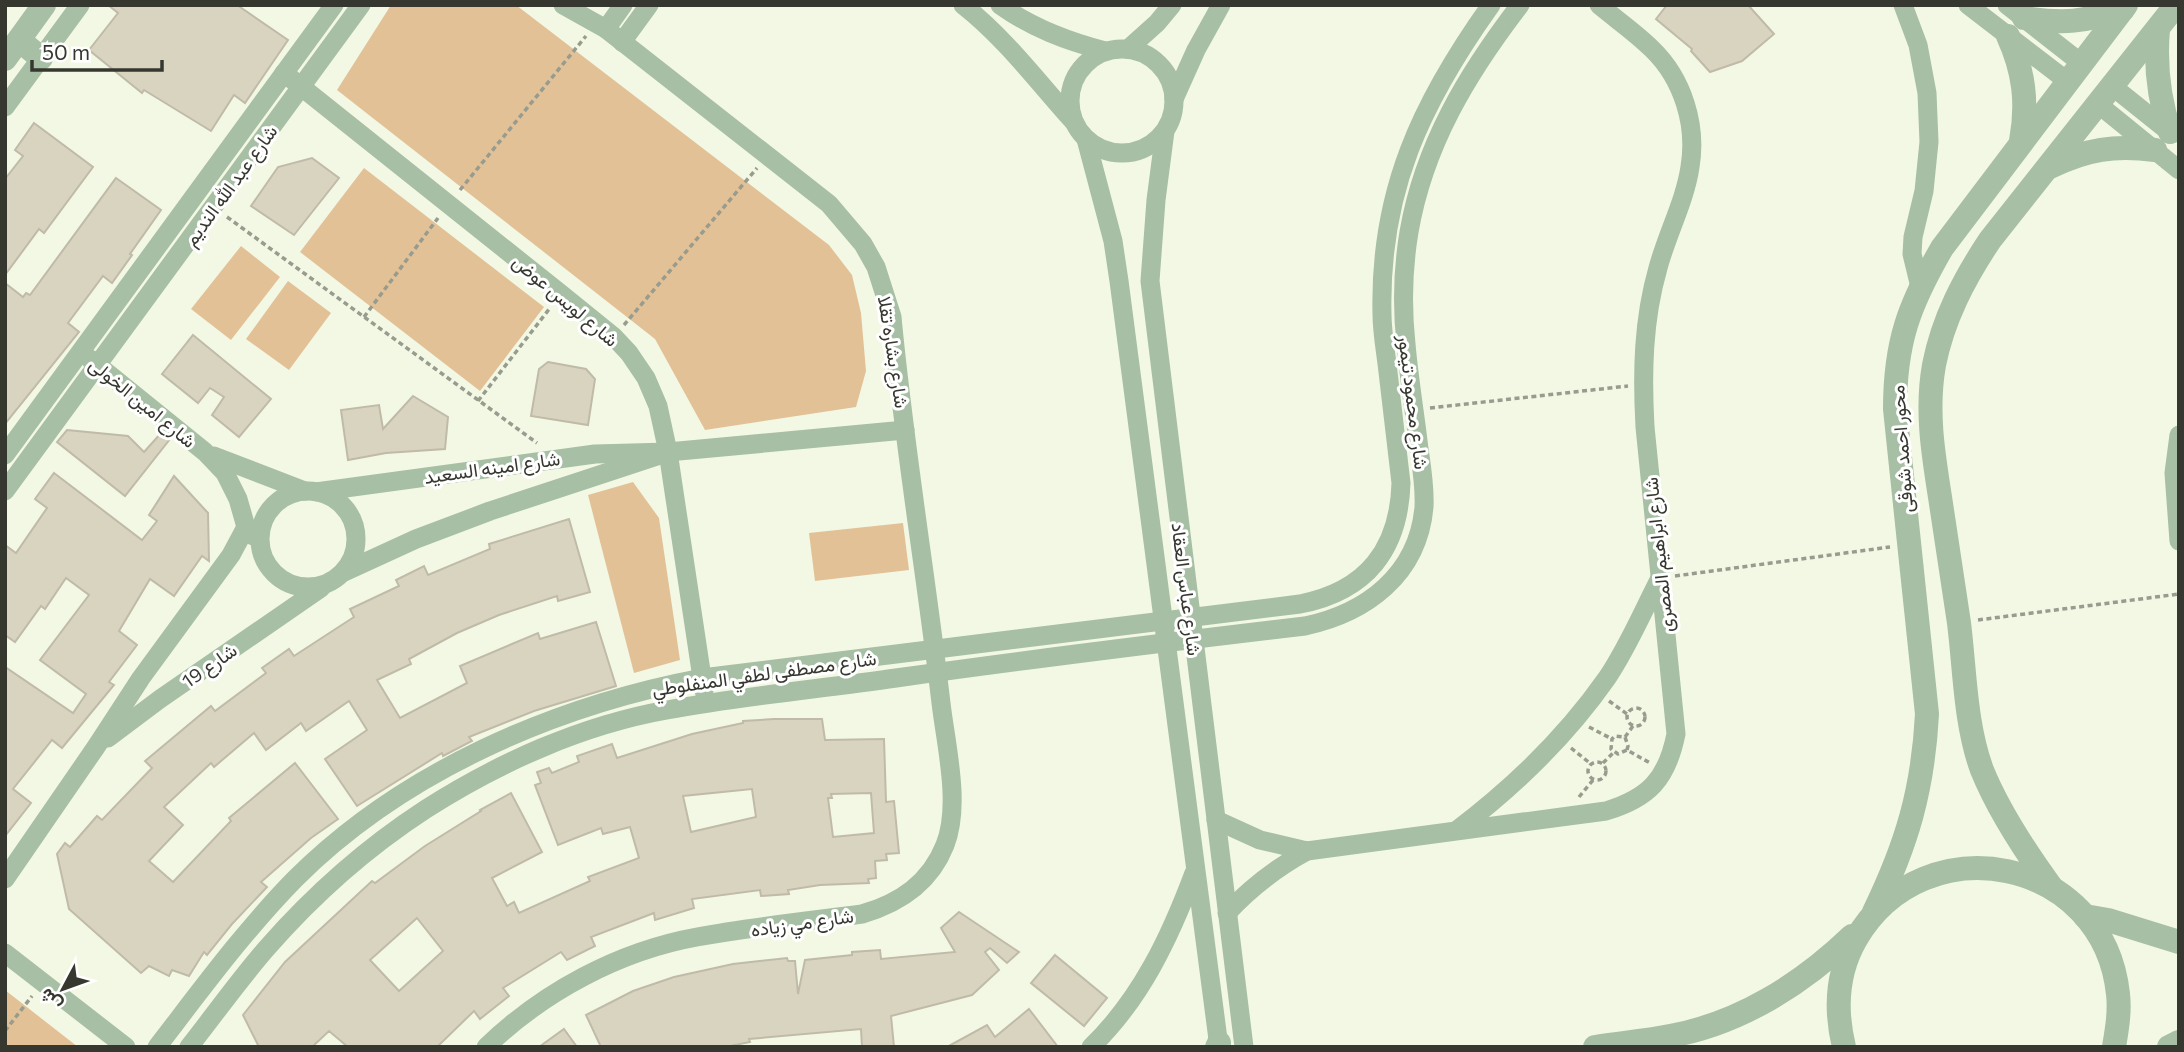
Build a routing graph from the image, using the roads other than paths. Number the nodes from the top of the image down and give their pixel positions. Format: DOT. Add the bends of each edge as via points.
graph roads {
  1 [pos="44,5"];
  2 [pos="80,5"];
  3 [pos="334,5"];
  4 [pos="361,5"];
  5 [pos="563,5"];
  6 [pos="623,5"];
  7 [pos="649,5"];
  8 [pos="963,5"];
  9 [pos="1000,5"];
  10 [pos="1172,5"];
  11 [pos="1221,5"];
  12 [pos="1491,5"];
  13 [pos="1520,5"];
  14 [pos="1599,5"];
  15 [pos="1903,5"];
  16 [pos="1968,5"];
  17 [pos="2176,5"];
  18 [pos="2125,7"];
  19 [pos="597,19"];
  20 [pos="2013,20"];
  21 [pos="2158,29"];
  22 [pos="622,42"];
  23 [pos="12,49"];
  24 [pos="1128,49"];
  25 [pos="1105,51"];
  26 [pos="41,58"];
  27 [pos="2074,72"];
  28 [pos="284,73"];
  29 [pos="302,87"];
  30 [pos="2105,95"];
  31 [pos="1174,99"];
  32 [pos="5,107"];
  33 [pos="1074,122"];
  34 [pos="1166,131"];
  35 [pos="1086,139"];
  36 [pos="2168,140"];
  37 [pos="2021,143"];
  38 [pos="2046,169"];
  39 [pos="2179,170"];
  40 [pos="1920,287"];
  41 [pos="81,352"];
  42 [pos="98,365"];
  43 [pos="1410,378"];
  44 [pos="1389,380"];
  45 [pos="905,429"];
  46 [pos="2179,435"];
  47 [pos="205,452"];
  48 [pos="668,452"];
  49 [pos="5,455"];
  50 [pos="5,491"];
  51 [pos="310,491"];
  52 [pos="265,517"];
  53 [pos="246,527"];
  54 [pos="2179,541"];
  55 [pos="260,544"];
  56 [pos="344,572"];
  57 [pos="1660,578"];
  58 [pos="324,585"];
  59 [pos="1191,616"];
  60 [pos="1164,620"];
  61 [pos="1194,639"];
  62 [pos="1167,642"];
  63 [pos="934,649"];
  64 [pos="937,672"];
  65 [pos="702,678"];
  66 [pos="706,705"];
  67 [pos="96,747"];
  68 [pos="1216,820"];
  69 [pos="1454,832"];
  70 [pos="1307,851"];
  71 [pos="1196,869"];
  72 [pos="5,879"];
  73 [pos="2052,888"];
  74 [pos="1227,913"];
  75 [pos="2085,916"];
  76 [pos="1870,918"];
  77 [pos="2179,942"];
  78 [pos="5,953"];
  79 [pos="2179,1042"];
  80 [pos="1218,1045"];
  81 [pos="126,1047"];
  82 [pos="157,1047"];
  83 [pos="189,1047"];
  84 [pos="486,1047"];
  85 [pos="1091,1047"];
  86 [pos="1244,1047"];
  87 [pos="1595,1047"];
  88 [pos="1844,1047"];
  89 [pos="2114,1047"];
  90 [pos="2169,1047"];
  1 -- 23 [label="street"];
  2 -- 26 [label="street"];
  3 -- 28 [label="street, شارع عبد الله النديم"];
  4 -- 29 [label="street, شارع عبد الله النديم"];
  5 -- 19 [label="street"];
  6 -- 19 [label="street"];
  7 -- 22 [label="street"];
  8 -- 33 [label="street"];
  9 -- 25 [label="street" via="1048,34"];
  10 -- 24 [label="street"];
  11 -- 31 [label="street"];
  12 -- 44 [label="street, شارع محمود تيمور" via="1419,122 1393,198 1382,277"];
  13 -- 43 [label="street, شارع محمود تيمور" via="1457,97 1440,129 1416,198 1403,306"];
  14 -- 57 [label="street, شارع ابراهيم المصرى" via="1654,50 1673,75 1686,104 1692,135 1690,167 1649,309 1643,384"];
  15 -- 40 [label="street" via="1918,45 1927,93 1929,142 1912,254"];
  16 -- 20 [label="street"];
  17 -- 21 [label="street, محور احمد شوقى"];
  18 -- 20 [label="street" via="2091,20"];
  18 -- 27 [label="street, محور احمد شوقى"];
  19 -- 22 [label="street, شارع بشاره تقلا"];
  20 -- 27 [label="street"];
  20 -- 37 [label="street" via="2023,77"];
  21 -- 30 [label="street, محور احمد شوقى"];
  21 -- 36 [label="street" via="2157,81"];
  22 -- 45 [label="street, شارع بشاره تقلا" via="829,204 863,244 876,267 892,317"];
  23 -- 26 [label="street"];
  24 -- 25 [label="street"];
  24 -- 31 [label="street" via="1153,59 1171,84"];
  25 -- 33 [label="street" via="1084,64 1071,86 1069,110"];
  26 -- 32 [label="street"];
  27 -- 37 [label="street, محور احمد شوقى"];
  28 -- 29 [label="street, شارع لويس عوض"];
  28 -- 41 [label="street, شارع عبد الله النديم"];
  29 -- 42 [label="street, شارع عبد الله النديم"];
  29 -- 48 [label="street, شارع لويس عوض" via="614,337 646,378 658,406"];
  30 -- 36 [label="street"];
  30 -- 38 [label="street, محور احمد شوقى"];
  31 -- 34 [label="street"];
  33 -- 35 [label="street"];
  34 -- 35 [label="street" via="1139,152 1122,154 1105,152"];
  34 -- 59 [label="street, شارع عباس العقاد" via="1150,281"];
  35 -- 60 [label="street, شارع عباس العقاد" via="1113,241"];
  36 -- 38 [label="street" via="2098,149"];
  36 -- 39 [label="street"];
  37 -- 40 [label="street, محور احمد شوقى" via="1942,248"];
  38 -- 73 [label="street, محور احمد شوقى" via="1970,269 1942,332 1930,400 1931,435 1981,767 1997,803"];
  40 -- 76 [label="street, محور احمد شوقى" via="1904,328 1895,382 1927,714 1925,753 1908,832"];
  41 -- 42 [label="street, شارع امين الخولى"];
  41 -- 49 [label="street, شارع عبد الله النديم"];
  42 -- 47 [label="street, شارع امين الخولى"];
  42 -- 50 [label="street, شارع عبد الله النديم"];
  43 -- 44 [label="street"];
  43 -- 61 [label="street, شارع محمود تيمور" via="1424,510 1408,558 1393,579 1375,597 1330,621"];
  44 -- 59 [label="street, شارع محمود تيمور" via="1400,504 1396,526 1375,564 1351,585 1322,600"];
  45 -- 48 [label="street, شارع امينه السعيد"];
  45 -- 63 [label="street, شارع بشاره تقلا"];
  46 -- 54 [label="street" via="2174,473"];
  47 -- 51 [label="street, شارع امين الخولى"];
  47 -- 53 [label="street, شارع امين الخولى" via="239,499"];
  48 -- 51 [label="street, شارع امينه السعيد" via="558,458"];
  48 -- 56 [label="street, شارع امينه السعيد" via="490,511"];
  48 -- 65 [label="street, شارع لويس عوض"];
  51 -- 52 [label="street" via="281,499"];
  51 -- 56 [label="street" via="339,502 354,523 356,549"];
  52 -- 53 [label="street"];
  52 -- 55 [label="street"];
  53 -- 55 [label="street"];
  53 -- 67 [label="street, شارع 19"];
  55 -- 58 [label="street" via="268,568 277,577 299,587"];
  56 -- 58 [label="street"];
  57 -- 69 [label="street" via="1608,676 1576,720 1539,761"];
  57 -- 69 [label="street, شارع ابراهيم المصرى" via="1676,734 1664,771 1646,793 1628,805"];
  58 -- 67 [label="street, شارع 19"];
  59 -- 60 [label="street, شارع محمود تيمور"];
  59 -- 61 [label="street, شارع عباس العقاد"];
  60 -- 62 [label="street, شارع عباس العقاد"];
  60 -- 63 [label="street, شارع مصطفى لطفي المنفلوطي"];
  61 -- 62 [label="street, شارع محمود تيمور"];
  61 -- 68 [label="street, شارع عباس العقاد"];
  62 -- 64 [label="street, شارع مصطفى لطفي المنفلوطي"];
  62 -- 71 [label="street, شارع عباس العقاد"];
  63 -- 64 [label="street, شارع بشاره تقلا"];
  63 -- 65 [label="street, شارع مصطفى لطفي المنفلوطي"];
  64 -- 66 [label="street, شارع مصطفى لطفي المنفلوطي"];
  64 -- 84 [label="street, شارع مي زياده" via="951,823 945,845 921,883 904,897 862,914 696,937 611,964 533,1007"];
  65 -- 66 [label="street, شارع لويس عوض"];
  65 -- 82 [label="street, شارع مصطفى لطفي المنفلوطي" via="644,690 560,717 424,781 379,810 336,842 259,917"];
  66 -- 83 [label="street, شارع مصطفى لطفي المنفلوطي" via="666,710 583,733 502,766 427,809 357,860 293,919"];
  67 -- 72 [label="street, شارع 19"];
  68 -- 70 [label="street, شارع ابراهيم المصرى" via="1260,840"];
  68 -- 74 [label="street, شارع عباس العقاد"];
  69 -- 70 [label="street, شارع ابراهيم المصرى"];
  70 -- 74 [label="street, شارع ابراهيم المصرى" via="1272,872"];
  71 -- 80 [label="street, شارع عباس العقاد"];
  71 -- 85 [label="street" via="1158,958 1132,999"];
  73 -- 75 [label="street"];
  73 -- 76 [label="street" via="2025,875 1967,867 1910,884"];
  74 -- 86 [label="street, شارع عباس العقاد"];
  75 -- 77 [label="street"];
  75 -- 89 [label="street" via="2113,966 2119,995"];
  76 -- 87 [label="street" via="1832,955 1757,1006 1672,1036"];
  76 -- 88 [label="street, محور احمد شوقى" via="1849,951 1840,982 1838,1013"];
  78 -- 81 [label="street"];
  79 -- 90 [label="street"];
}
